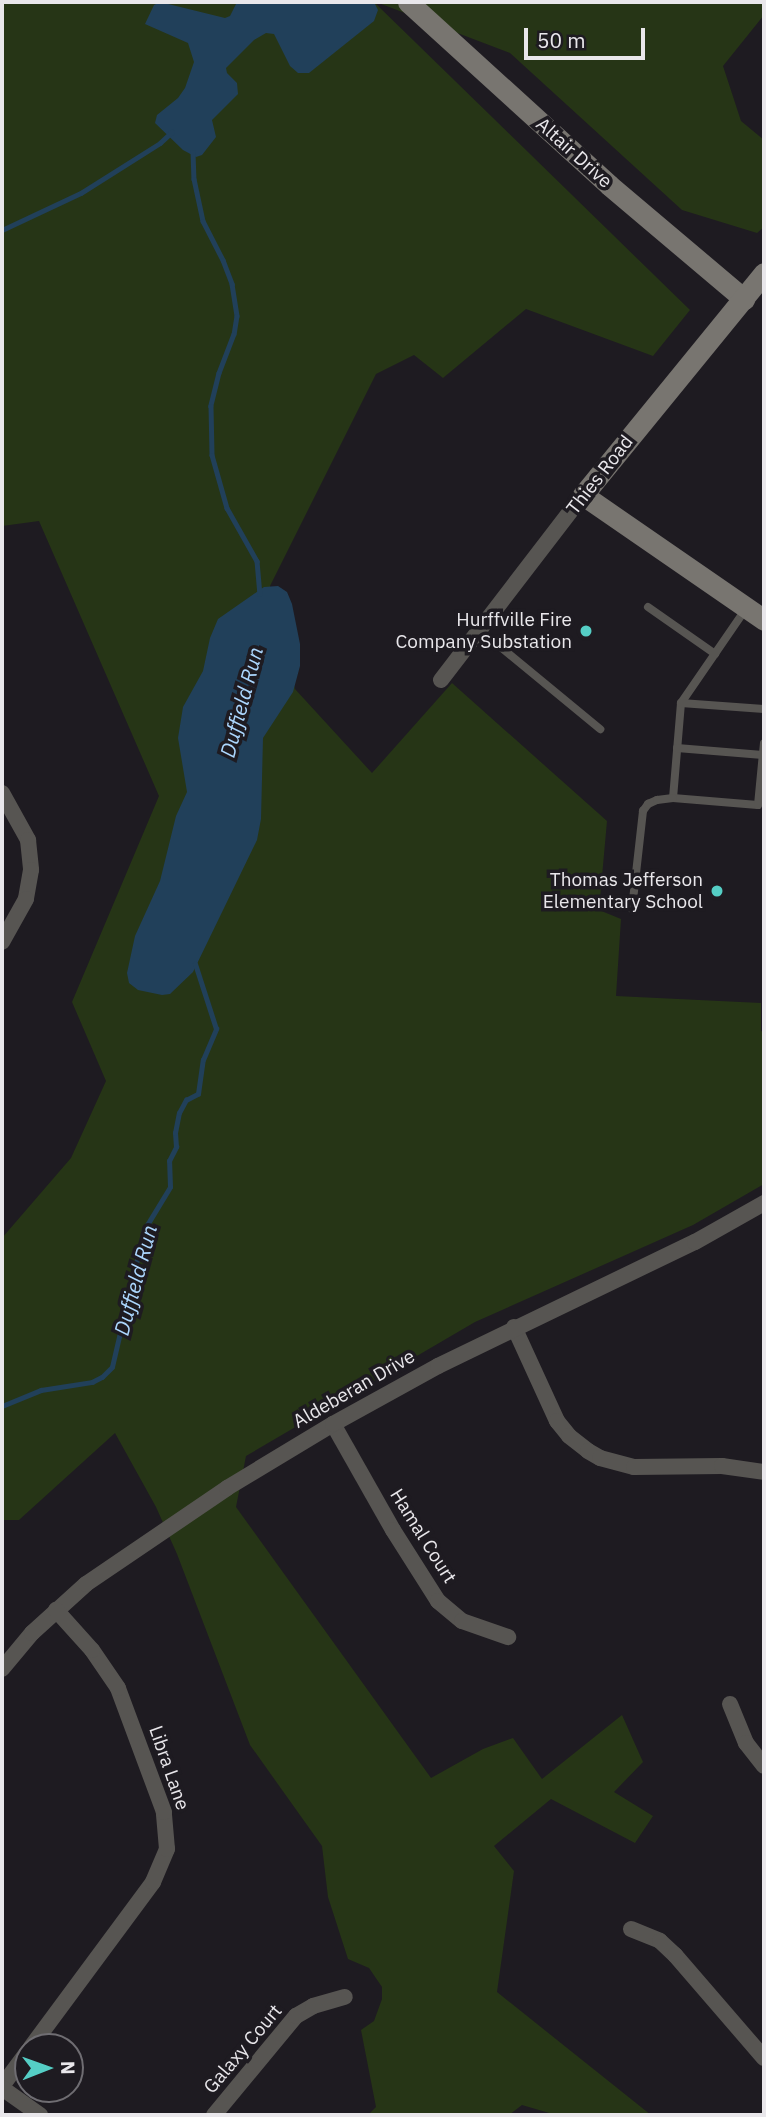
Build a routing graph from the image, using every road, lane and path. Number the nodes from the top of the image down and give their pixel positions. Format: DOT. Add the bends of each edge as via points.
graph roads {
  1 [pos="408,2"];
  2 [pos="764,273"];
  3 [pos="744,299"];
  4 [pos="583,495"];
  5 [pos="648,607"];
  6 [pos="746,607"];
  7 [pos="764,620"];
  8 [pos="480,630"];
  9 [pos="715,654"];
  10 [pos="441,680"];
  11 [pos="681,703"];
  12 [pos="764,709"];
  13 [pos="600,729"];
  14 [pos="764,743"];
  15 [pos="677,748"];
  16 [pos="763,755"];
  17 [pos="2,793"];
  18 [pos="673,798"];
  19 [pos="632,909"];
  20 [pos="2,942"];
  21 [pos="764,1203"];
  22 [pos="514,1327"];
  23 [pos="333,1424"];
  24 [pos="764,1472"];
  25 [pos="56,1610"];
  26 [pos="508,1637"];
  27 [pos="2,1669"];
  28 [pos="730,1704"];
  29 [pos="764,1766"];
  30 [pos="631,1928"];
  31 [pos="345,1997"];
  32 [pos="41,2033"];
  33 [pos="764,2058"];
  34 [pos="14,2070"];
  35 [pos="2,2087"];
  36 [pos="40,2115"];
  37 [pos="214,2115"];
  1 -- 3 [label="street, Altair Drive" via="609,185"];
  2 -- 3 [label="street, Thies Road"];
  3 -- 4 [label="street, Thies Road"];
  4 -- 6 [label="street"];
  4 -- 8 [label="street, Thies Road"];
  5 -- 9 [label="lane"];
  6 -- 7 [label="street"];
  6 -- 9 [label="lane"];
  8 -- 10 [label="street, Thies Road"];
  8 -- 13 [label="lane"];
  9 -- 11 [label="lane"];
  11 -- 12 [label="lane"];
  11 -- 15 [label="lane"];
  14 -- 16 [label="lane"];
  15 -- 16 [label="lane"];
  15 -- 18 [label="lane"];
  16 -- 18 [label="lane" via="758,805"];
  17 -- 20 [label="street" via="28,840 31,870 26,899"];
  18 -- 19 [label="lane" via="657,800 643,811"];
  21 -- 22 [label="street, Aldeberan Drive" via="695,1242"];
  22 -- 23 [label="street, Aldeberan Drive"];
  22 -- 24 [label="street" via="557,1421 569,1436 600,1458 634,1467 722,1466"];
  23 -- 25 [label="street, Aldeberan Drive" via="159,1532"];
  23 -- 26 [label="street, Hamal Court" via="438,1601 462,1621"];
  25 -- 27 [label="street, Aldeberan Drive"];
  25 -- 32 [label="street, Libra Lane" via="92,1650 117,1688 164,1812 167,1849 162,1867 141,1900"];
  28 -- 29 [label="street" via="746,1743"];
  30 -- 33 [label="street" via="660,1941 675,1955"];
  31 -- 37 [label="street, Galaxy Court" via="313,2006 296,2017"];
  34 -- 35 [label="street, Libra Lane"];
  35 -- 36 [label="street"];
}
